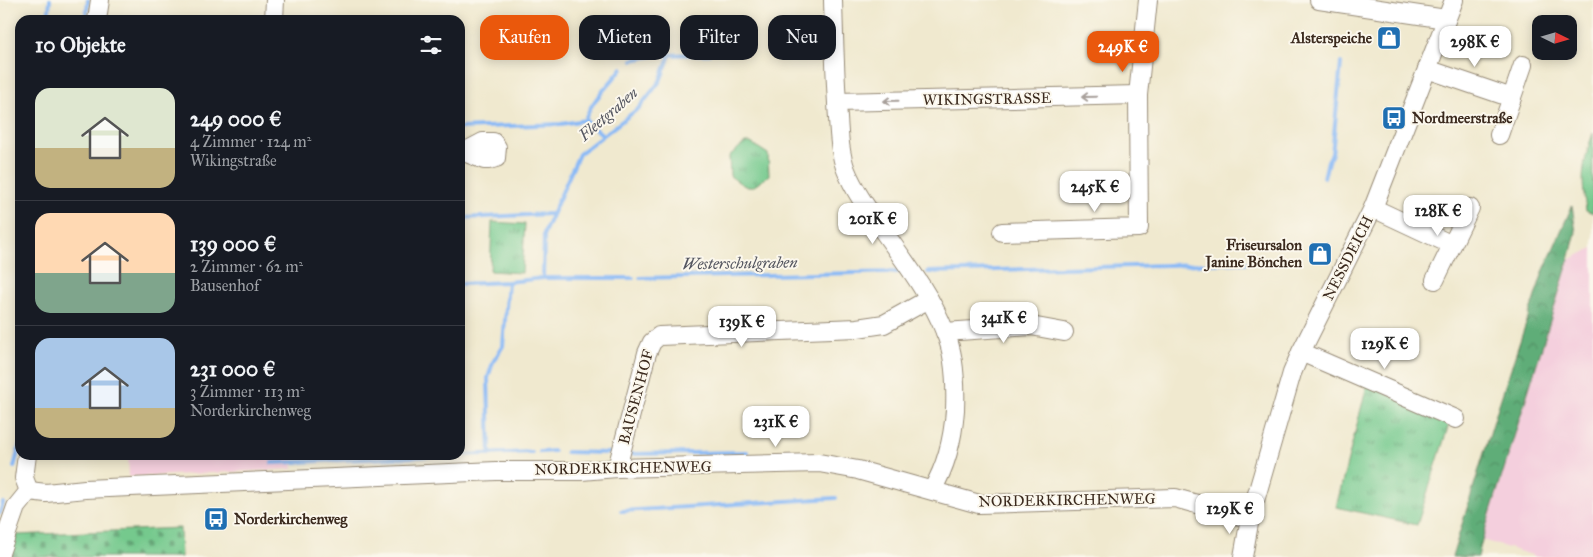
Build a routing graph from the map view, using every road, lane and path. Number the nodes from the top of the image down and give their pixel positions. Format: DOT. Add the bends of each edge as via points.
graph roads {
  1 [pos="100,0"];
  2 [pos="274,0"];
  3 [pos="833,0"];
  4 [pos="1148,0"];
  5 [pos="1319,0"];
  6 [pos="1454,0"];
  7 [pos="98,15"];
  8 [pos="274,15"];
  9 [pos="1446,19"];
  10 [pos="1523,65"];
  11 [pos="1427,69"];
  12 [pos="1138,95"];
  13 [pos="1512,98"];
  14 [pos="837,102"];
  15 [pos="1499,135"];
  16 [pos="1373,208"];
  17 [pos="1470,208"];
  18 [pos="1002,232"];
  19 [pos="1452,245"];
  20 [pos="1434,280"];
  21 [pos="928,299"];
  22 [pos="945,332"];
  23 [pos="1064,332"];
  24 [pos="1301,352"];
  25 [pos="1456,419"];
  26 [pos="26,460"];
  27 [pos="617,468"];
  28 [pos="932,490"];
  29 [pos="29,491"];
  30 [pos="1245,517"];
  31 [pos="0,553"];
  32 [pos="1243,557"];
  1 -- 7 [label="street"];
  2 -- 8 [label="street"];
  3 -- 14 [label="street"];
  4 -- 12 [label="street"];
  5 -- 9 [label="street"];
  6 -- 9 [label="street, NESSDEICH"];
  9 -- 11 [label="street, NESSDEICH"];
  10 -- 13 [label="street"];
  11 -- 13 [label="street"];
  11 -- 16 [label="street, NESSDEICH"];
  12 -- 14 [label="street, WIKINGSTRASSE, one-way"];
  12 -- 18 [label="street" via="1139,228"];
  13 -- 15 [label="street"];
  14 -- 21 [label="street" via="846,169 860,197"];
  16 -- 19 [label="street"];
  16 -- 24 [label="street, NESSDEICH"];
  17 -- 19 [label="street"];
  19 -- 20 [label="street"];
  21 -- 22 [label="street"];
  21 -- 27 [label="street, BAUSENHOF" via="884,324 856,328 659,336 647,353"];
  22 -- 23 [label="street" via="1030,326"];
  22 -- 28 [label="street" via="954,378 954,426 942,473"];
  24 -- 25 [label="street"];
  24 -- 30 [label="street, NESSDEICH"];
  26 -- 29 [label="street" via="24,478"];
  27 -- 28 [label="street, NORDERKIRCHENWEG" via="820,463"];
  27 -- 29 [label="street, NORDERKIRCHENWEG" via="46,493"];
  28 -- 30 [label="street, NORDERKIRCHENWEG" via="973,503 995,505 1175,498"];
  29 -- 31 [label="street" via="16,507"];
  30 -- 32 [label="street, NESSDEICH"];
}
